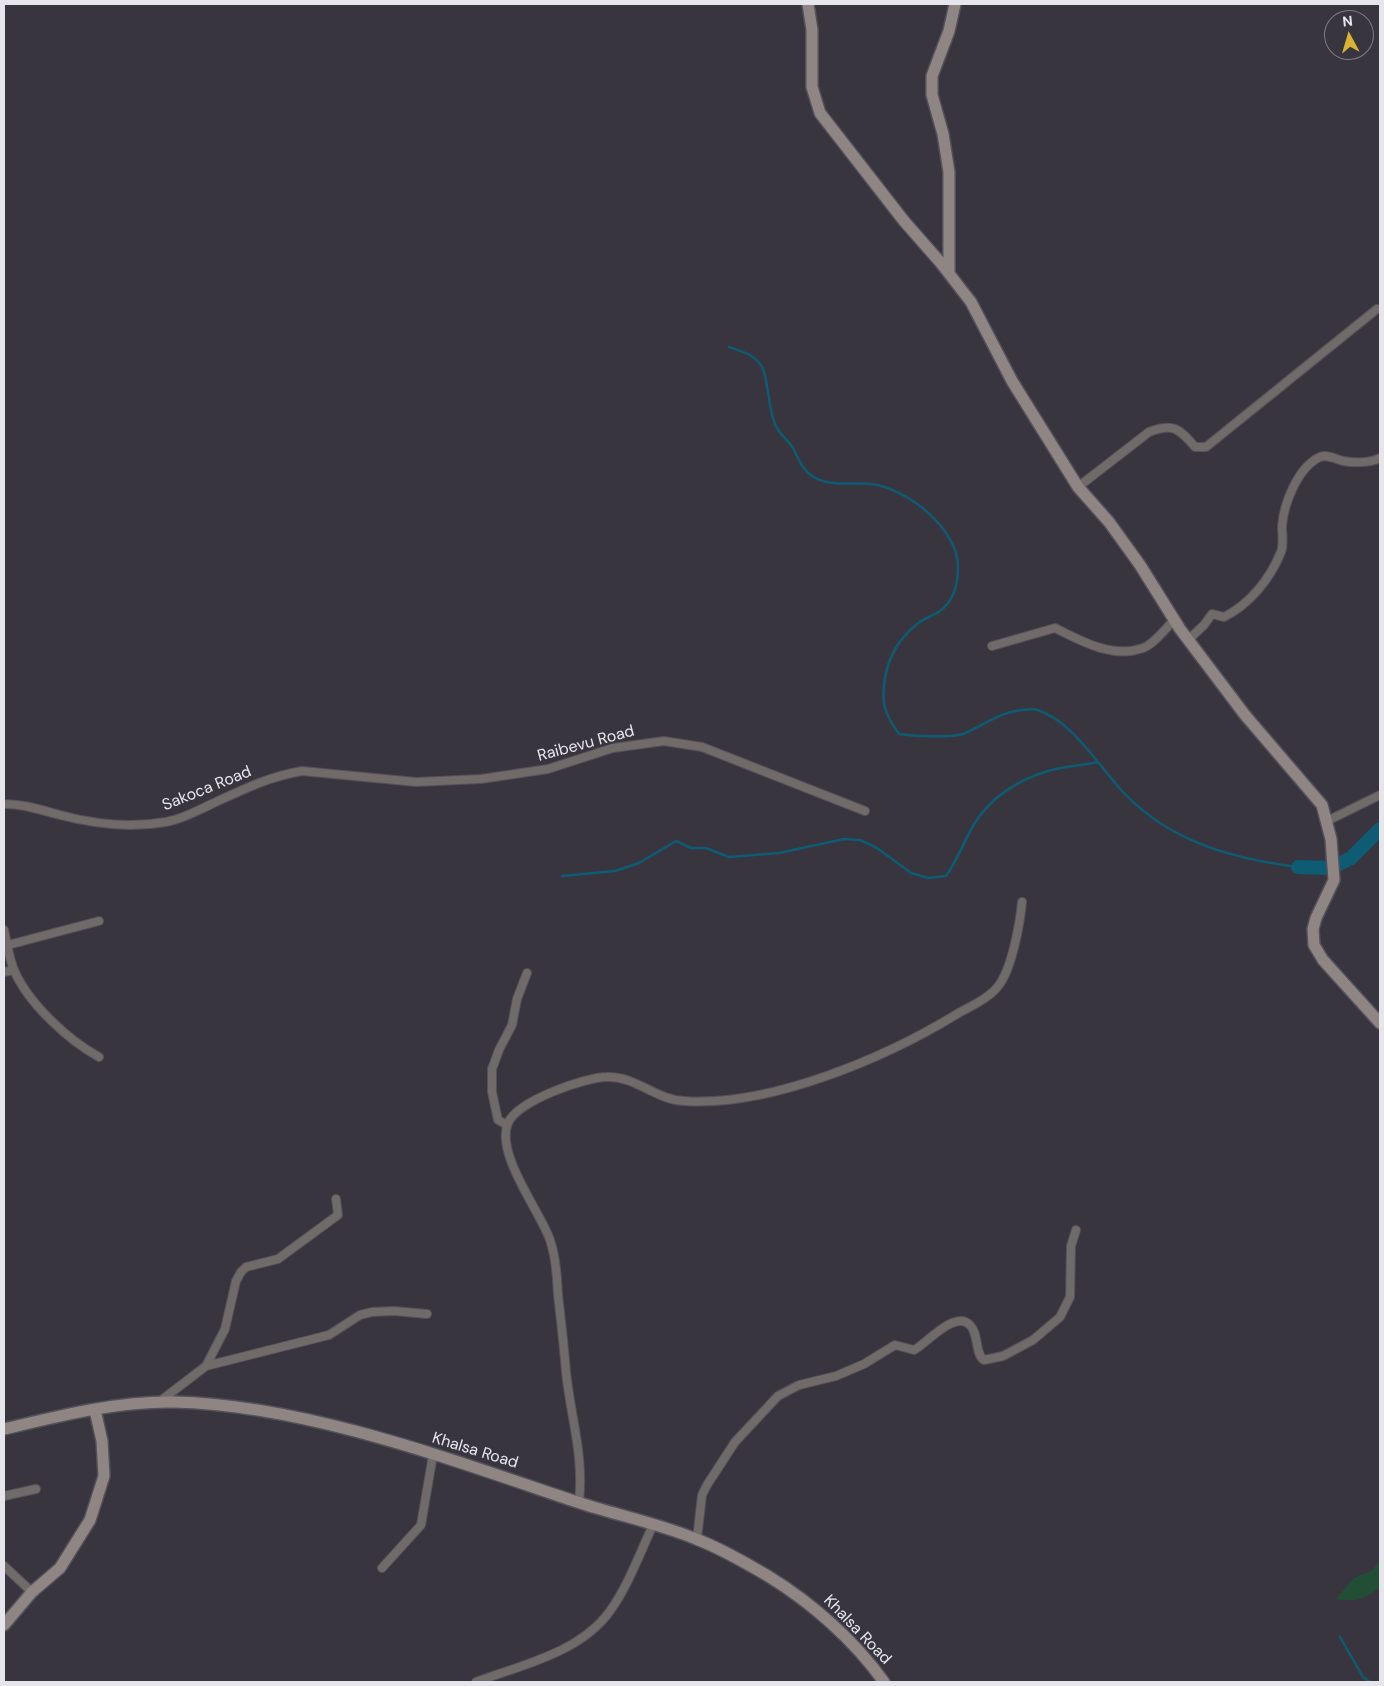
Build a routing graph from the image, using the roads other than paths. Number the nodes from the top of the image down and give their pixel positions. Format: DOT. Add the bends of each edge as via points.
graph roads {
  1 [pos="808,4"];
  2 [pos="955,4"];
  3 [pos="948,273"];
  4 [pos="1377,309"];
  5 [pos="1380,458"];
  6 [pos="1078,488"];
  7 [pos="1174,620"];
  8 [pos="1188,640"];
  9 [pos="992,646"];
  10 [pos="302,771"];
  11 [pos="1380,795"];
  12 [pos="4,804"];
  13 [pos="865,811"];
  14 [pos="1327,821"];
  15 [pos="1022,902"];
  16 [pos="99,921"];
  17 [pos="4,930"];
  18 [pos="8,946"];
  19 [pos="14,970"];
  20 [pos="4,972"];
  21 [pos="527,973"];
  22 [pos="1380,1023"];
  23 [pos="98,1057"];
  24 [pos="507,1125"];
  25 [pos="336,1199"];
  26 [pos="1076,1230"];
  27 [pos="426,1314"];
  28 [pos="206,1366"];
  29 [pos="158,1403"];
  30 [pos="95,1410"];
  31 [pos="4,1429"];
  32 [pos="433,1455"];
  33 [pos="36,1489"];
  34 [pos="4,1496"];
  35 [pos="579,1503"];
  36 [pos="653,1525"];
  37 [pos="697,1539"];
  38 [pos="4,1566"];
  39 [pos="382,1568"];
  40 [pos="32,1592"];
  41 [pos="4,1625"];
  42 [pos="476,1682"];
  43 [pos="884,1682"];
  1 -- 3 [label="street" via="812,30 812,87 818,108 904,222"];
  2 -- 3 [label="street" via="932,76 932,95 949,172"];
  3 -- 6 [label="street" via="971,302 1012,381"];
  4 -- 6 [label="street" via="1206,447 1195,446 1179,429 1157,429"];
  5 -- 8 [label="street" via="1344,461 1324,456 1308,467 1292,491 1282,524 1280,553 1258,592 1226,616 1221,618 1212,614"];
  6 -- 7 [label="street" via="1109,522"];
  7 -- 8 [label="street"];
  7 -- 9 [label="street" via="1144,648 1122,653 1087,644 1055,628"];
  8 -- 14 [label="street" via="1245,715 1322,805"];
  10 -- 12 [label="street, Sakoca Road" via="267,778 202,809 165,822 105,824 30,806"];
  10 -- 13 [label="street, Raibevu Road" via="416,782 481,779 548,769 613,748 664,741 702,747"];
  11 -- 14 [label="street"];
  14 -- 22 [label="street" via="1334,880 1316,918 1314,945 1323,960"];
  15 -- 24 [label="street" via="1020,924 999,986 964,1010 902,1044 819,1078 729,1100 682,1102 660,1096 624,1079 598,1078 566,1087 524,1106"];
  16 -- 18 [label="street"];
  17 -- 18 [label="street"];
  18 -- 19 [label="street"];
  19 -- 20 [label="street"];
  19 -- 23 [label="street" via="26,993 78,1045"];
  21 -- 24 [label="street" via="512,1025 492,1069 496,1113 498,1120"];
  24 -- 35 [label="street" via="506,1137 516,1171 545,1228 554,1255 570,1400 581,1464"];
  25 -- 28 [label="street" via="336,1219 317,1229 278,1259 246,1267 241,1272 225,1329"];
  26 -- 37 [label="street" via="1071,1246 1070,1297 1060,1318 1033,1340 1003,1356 984,1360 971,1325 964,1321 955,1322 914,1350 895,1345 864,1364 836,1376 799,1385 778,1396 735,1442 706,1484"];
  27 -- 28 [label="street" via="372,1312 360,1315 329,1335"];
  28 -- 29 [label="street"];
  29 -- 30 [label="street, Khalsa Road"];
  29 -- 32 [label="street, Khalsa Road" via="244,1409 316,1421"];
  30 -- 31 [label="street, Khalsa Road"];
  30 -- 40 [label="street" via="102,1441 104,1476 90,1520 60,1568"];
  32 -- 35 [label="street, Khalsa Road"];
  32 -- 39 [label="street" via="421,1526"];
  33 -- 34 [label="street"];
  35 -- 36 [label="street, Khalsa Road"];
  36 -- 37 [label="street, Khalsa Road"];
  36 -- 42 [label="street" via="610,1612 586,1636 559,1651"];
  37 -- 43 [label="street, Khalsa Road" via="767,1576 815,1609"];
  38 -- 40 [label="street"];
  40 -- 41 [label="street"];
}
